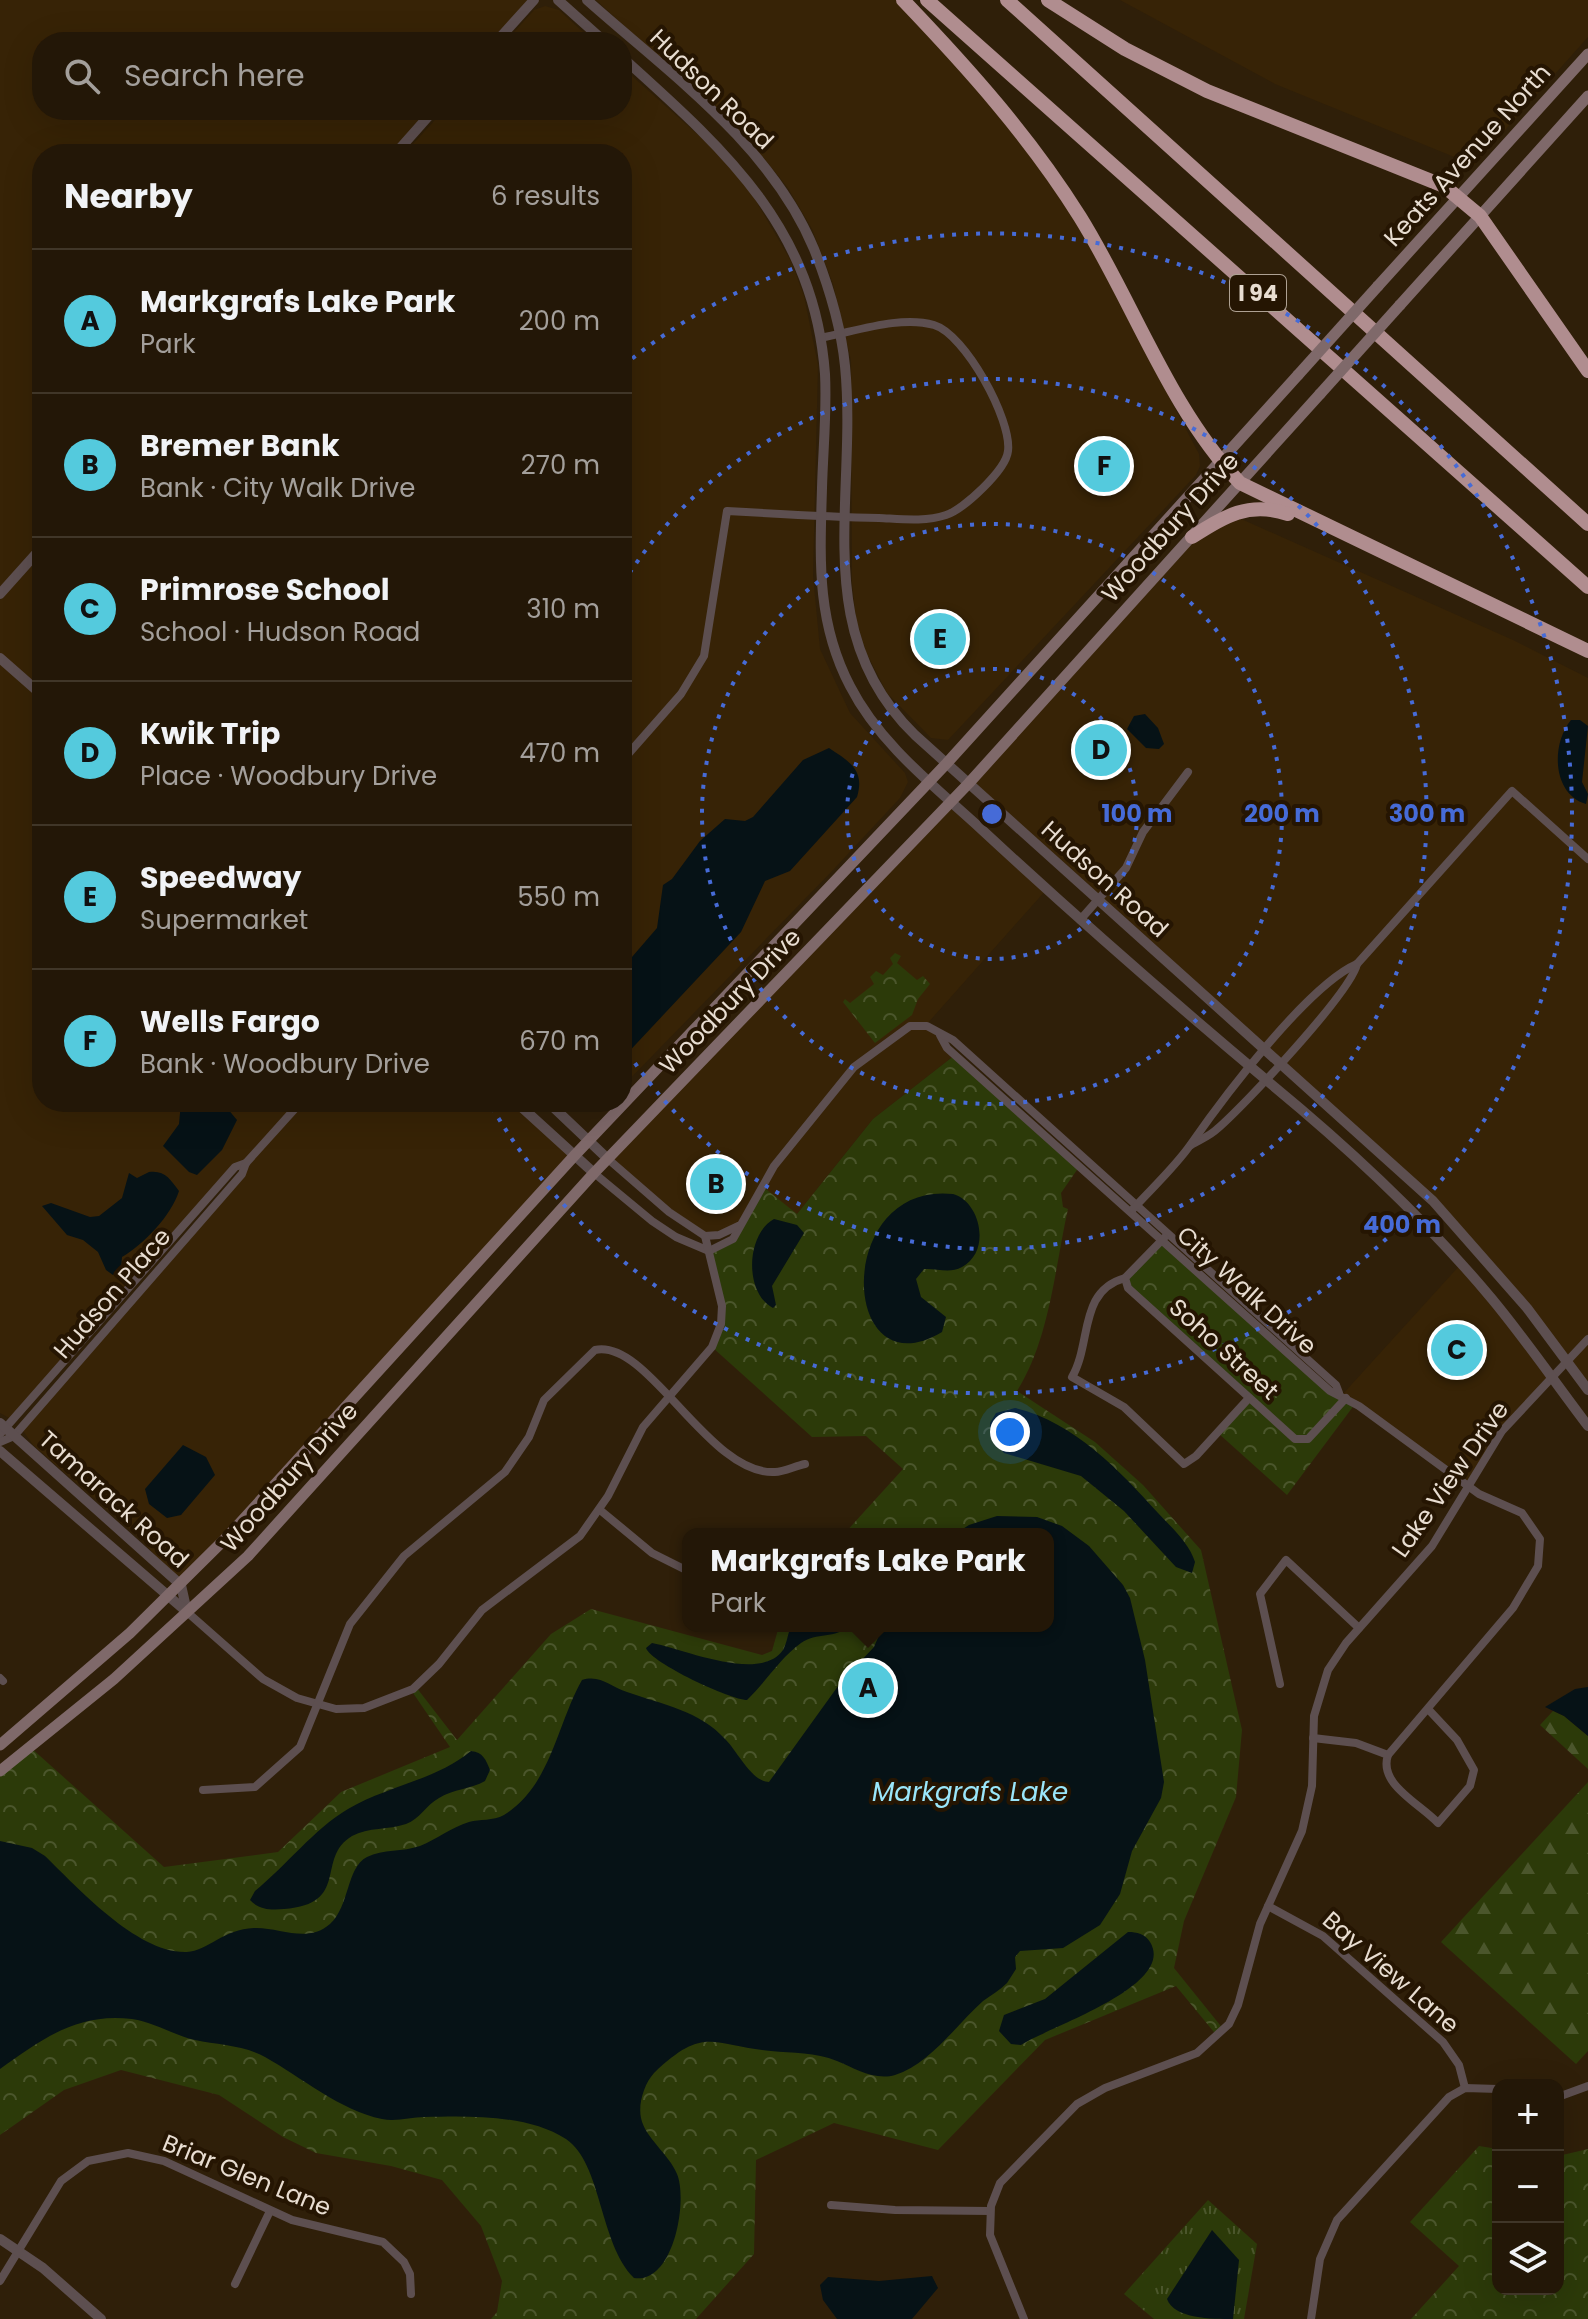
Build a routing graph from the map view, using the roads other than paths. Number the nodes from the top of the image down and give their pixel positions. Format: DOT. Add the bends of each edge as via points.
graph roads {
  1 [pos="534,0"];
  2 [pos="558,0"];
  3 [pos="587,0"];
  4 [pos="903,0"];
  5 [pos="927,0"];
  6 [pos="1007,0"];
  7 [pos="1048,0"];
  8 [pos="505,32"];
  9 [pos="594,32"];
  10 [pos="622,32"];
  11 [pos="632,41"];
  12 [pos="1588,54"];
  13 [pos="632,66"];
  14 [pos="1588,96"];
  15 [pos="425,120"];
  16 [pos="404,144"];
  17 [pos="1458,196"];
  18 [pos="1480,216"];
  19 [pos="1378,286"];
  20 [pos="1400,305"];
  21 [pos="841,334"];
  22 [pos="820,338"];
  23 [pos="1588,371"];
  24 [pos="1220,462"];
  25 [pos="1240,483"];
  26 [pos="821,516"];
  27 [pos="845,517"];
  28 [pos="1588,524"];
  29 [pos="1192,537"];
  30 [pos="1353,537"];
  31 [pos="32,558"];
  32 [pos="1588,587"];
  33 [pos="0,594"];
  34 [pos="1588,651"];
  35 [pos="0,658"];
  36 [pos="32,686"];
  37 [pos="632,750"];
  38 [pos="947,763"];
  39 [pos="1188,772"];
  40 [pos="930,781"];
  41 [pos="969,783"];
  42 [pos="951,802"];
  43 [pos="1588,859"];
  44 [pos="1099,900"];
  45 [pos="1080,920"];
  46 [pos="1357,964"];
  47 [pos="1266,1049"];
  48 [pos="1280,1062"];
  49 [pos="1251,1068"];
  50 [pos="1265,1079"];
  51 [pos="632,1096"];
  52 [pos="292,1112"];
  53 [pos="527,1112"];
  54 [pos="559,1112"];
  55 [pos="617,1112"];
  56 [pos="590,1140"];
  57 [pos="1190,1146"];
  58 [pos="575,1155"];
  59 [pos="608,1159"];
  60 [pos="246,1163"];
  61 [pos="594,1173"];
  62 [pos="1133,1209"];
  63 [pos="740,1224"];
  64 [pos="705,1236"];
  65 [pos="1165,1237"];
  66 [pos="709,1251"];
  67 [pos="1125,1278"];
  68 [pos="1588,1339"];
  69 [pos="1567,1361"];
  70 [pos="1552,1378"];
  71 [pos="1588,1390"];
  72 [pos="1343,1395"];
  73 [pos="670,1396"];
  74 [pos="1249,1398"];
  75 [pos="1588,1426"];
  76 [pos="1,1428"];
  77 [pos="14,1436"];
  78 [pos="0,1442"];
  79 [pos="0,1451"];
  80 [pos="805,1464"];
  81 [pos="1468,1484"];
  82 [pos="600,1510"];
  83 [pos="682,1568"];
  84 [pos="181,1585"];
  85 [pos="168,1598"];
  86 [pos="187,1612"];
  87 [pos="1359,1628"];
  88 [pos="1280,1684"];
  89 [pos="320,1704"];
  90 [pos="1428,1709"];
  91 [pos="1313,1738"];
  92 [pos="0,1745"];
  93 [pos="1388,1755"];
  94 [pos="0,1771"];
  95 [pos="203,1790"];
  96 [pos="1268,1906"];
  97 [pos="1588,2086"];
  98 [pos="1465,2088"];
  99 [pos="1492,2089"];
  100 [pos="1564,2095"];
  101 [pos="831,2205"];
  102 [pos="270,2211"];
  103 [pos="990,2211"];
  104 [pos="0,2239"];
  105 [pos="18,2250"];
  106 [pos="0,2281"];
  107 [pos="235,2284"];
  108 [pos="411,2294"];
  109 [pos="101,2319"];
  110 [pos="1024,2319"];
  111 [pos="1311,2319"];
  1 -- 8 [label="street"];
  2 -- 9 [label="street"];
  3 -- 10 [label="street, Hudson Road"];
  4 -- 24 [label="highway" via="1022,131 1081,218 1205,445"];
  5 -- 32 [label="highway, I 94"];
  6 -- 28 [label="highway, I 94"];
  7 -- 17 [label="highway" via="1125,49 1207,91"];
  11 -- 21 [label="street, Hudson Road" via="726,126 771,176 813,247"];
  12 -- 17 [label="main road, Keats Avenue North"];
  13 -- 22 [label="street, Hudson Road" via="729,155 756,188 795,255"];
  14 -- 18 [label="main road, Keats Avenue North"];
  15 -- 16 [label="street"];
  17 -- 18 [label="highway"];
  17 -- 19 [label="main road, Keats Avenue North"];
  18 -- 20 [label="main road, Keats Avenue North"];
  18 -- 23 [label="highway"];
  19 -- 24 [label="main road, Woodbury Drive, bridge"];
  20 -- 25 [label="main road, Woodbury Drive, bridge"];
  21 -- 22 [label="street"];
  21 -- 27 [label="street, Hudson Road"];
  21 -- 27 [label="street" via="914,323 944,329 965,349 1009,435 1003,463 972,499 950,514 926,519"];
  22 -- 26 [label="street, Hudson Road" via="826,398"];
  24 -- 25 [label="highway"];
  24 -- 38 [label="main road, Woodbury Drive"];
  25 -- 29 [label="main road, Woodbury Drive"];
  25 -- 30 [label="highway"];
  26 -- 27 [label="street"];
  26 -- 37 [label="street" via="727,511 704,656 681,694"];
  26 -- 40 [label="street, Hudson Road" via="820,590 834,650 860,706"];
  27 -- 38 [label="street, Hudson Road" via="845,592 866,669 898,718"];
  29 -- 30 [label="highway" via="1233,513 1260,508"];
  29 -- 41 [label="main road, Woodbury Drive"];
  30 -- 34 [label="highway"];
  31 -- 33 [label="street"];
  35 -- 36 [label="street"];
  38 -- 40 [label="main road, Woodbury Drive"];
  38 -- 41 [label="street, Hudson Road"];
  39 -- 44 [label="street" via="1143,832 1128,866"];
  40 -- 42 [label="street, Hudson Road"];
  40 -- 51 [label="main road, Woodbury Drive"];
  41 -- 42 [label="main road, Woodbury Drive"];
  41 -- 44 [label="street, Hudson Road"];
  42 -- 45 [label="street, Hudson Road"];
  42 -- 59 [label="main road, Woodbury Drive"];
  43 -- 46 [label="street" via="1512,791"];
  44 -- 45 [label="street"];
  44 -- 47 [label="street, Hudson Road"];
  45 -- 49 [label="street, Hudson Road"];
  46 -- 47 [label="street" via="1327,984"];
  46 -- 48 [label="street" via="1354,979"];
  47 -- 48 [label="street, Hudson Road"];
  47 -- 49 [label="street"];
  48 -- 50 [label="street"];
  48 -- 69 [label="street, Hudson Road" via="1433,1201"];
  49 -- 50 [label="street, Hudson Road"];
  49 -- 57 [label="street"];
  50 -- 57 [label="street" via="1216,1131"];
  50 -- 70 [label="street, Hudson Road" via="1422,1223 1489,1296"];
  52 -- 60 [label="street, Hudson Place"];
  53 -- 58 [label="street"];
  54 -- 56 [label="street"];
  55 -- 56 [label="main road, Woodbury Drive"];
  56 -- 58 [label="main road, Woodbury Drive"];
  56 -- 59 [label="street"];
  57 -- 62 [label="street"];
  58 -- 61 [label="street"];
  58 -- 84 [label="main road, Woodbury Drive"];
  59 -- 61 [label="main road, Woodbury Drive"];
  59 -- 64 [label="street"];
  60 -- 76 [label="street, Hudson Place" via="235,1167"];
  60 -- 77 [label="street, Hudson Place" via="242,1174"];
  61 -- 66 [label="street" via="664,1229"];
  61 -- 86 [label="main road, Woodbury Drive" via="269,1534"];
  62 -- 63 [label="street, City Walk Drive" via="947,1048 940,1035 925,1026 910,1026 854,1067 774,1166"];
  62 -- 65 [label="street, City Walk Drive"];
  63 -- 64 [label="street"];
  63 -- 66 [label="street, City Walk Drive" via="733,1239"];
  64 -- 66 [label="street"];
  65 -- 67 [label="street"];
  65 -- 72 [label="street, City Walk Drive" via="1330,1391"];
  66 -- 73 [label="street" via="722,1306 719,1331 712,1347"];
  67 -- 74 [label="street, Soho Street" via="1130,1291"];
  67 -- 74 [label="street" via="1106,1287 1093,1303 1072,1377 1124,1407 1184,1464"];
  68 -- 69 [label="street, Lake View Drive"];
  69 -- 70 [label="street, Lake View Drive"];
  69 -- 71 [label="street, Hudson Road"];
  70 -- 75 [label="street, Hudson Road"];
  70 -- 81 [label="street, Lake View Drive" via="1502,1431"];
  72 -- 74 [label="street, Soho Street" via="1311,1437 1301,1442"];
  72 -- 81 [label="street, City Walk Drive"];
  73 -- 80 [label="street" via="721,1449 746,1465 775,1472"];
  73 -- 82 [label="street" via="632,1445"];
  73 -- 89 [label="street" via="616,1351 604,1348 587,1355 544,1400 529,1437 505,1472 430,1531 362,1608 340,1643"];
  76 -- 77 [label="street, Tamarack Road"];
  77 -- 78 [label="street, Hudson Place"];
  77 -- 84 [label="street, Tamarack Road"];
  79 -- 85 [label="street, Tamarack Road"];
  81 -- 87 [label="street, Lake View Drive" via="1432,1546"];
  81 -- 90 [label="street, City Walk Drive" via="1529,1520 1540,1539 1540,1558 1513,1608"];
  82 -- 83 [label="street" via="652,1553"];
  82 -- 89 [label="street" via="572,1543 482,1610 413,1689 364,1708"];
  84 -- 85 [label="main road, Woodbury Drive"];
  84 -- 86 [label="street, Tamarack Road"];
  85 -- 86 [label="street, Tamarack Road"];
  85 -- 92 [label="main road, Woodbury Drive"];
  86 -- 89 [label="street" via="274,1687"];
  86 -- 94 [label="main road, Woodbury Drive"];
  87 -- 88 [label="street" via="1286,1560 1260,1594"];
  87 -- 91 [label="street, Lake View Drive" via="1325,1679"];
  89 -- 95 [label="street" via="300,1747 264,1781 243,1790"];
  90 -- 93 [label="street, City Walk Drive"];
  90 -- 93 [label="street" via="1457,1740 1474,1770 1470,1786 1438,1823 1388,1780"];
  91 -- 93 [label="street" via="1356,1743"];
  91 -- 96 [label="street, Lake View Drive" via="1305,1824"];
  96 -- 98 [label="street, Bay View Lane" via="1328,1939 1443,2042 1459,2065"];
  96 -- 103 [label="street, Lake View Drive" via="1236,2010 1221,2034 1194,2054 1077,2104 1005,2176"];
  97 -- 100 [label="street"];
  98 -- 99 [label="street"];
  98 -- 111 [label="street" via="1437,2107 1337,2220 1320,2259"];
  101 -- 103 [label="street"];
  102 -- 105 [label="street, Briar Glen Lane" via="164,2161 128,2153 106,2155 61,2181"];
  102 -- 107 [label="street"];
  102 -- 108 [label="street, Briar Glen Lane" via="313,2227 383,2242 404,2262"];
  103 -- 110 [label="street" via="993,2247"];
  104 -- 105 [label="street"];
  105 -- 106 [label="street, Briar Glen Lane"];
  105 -- 109 [label="street"];
}
